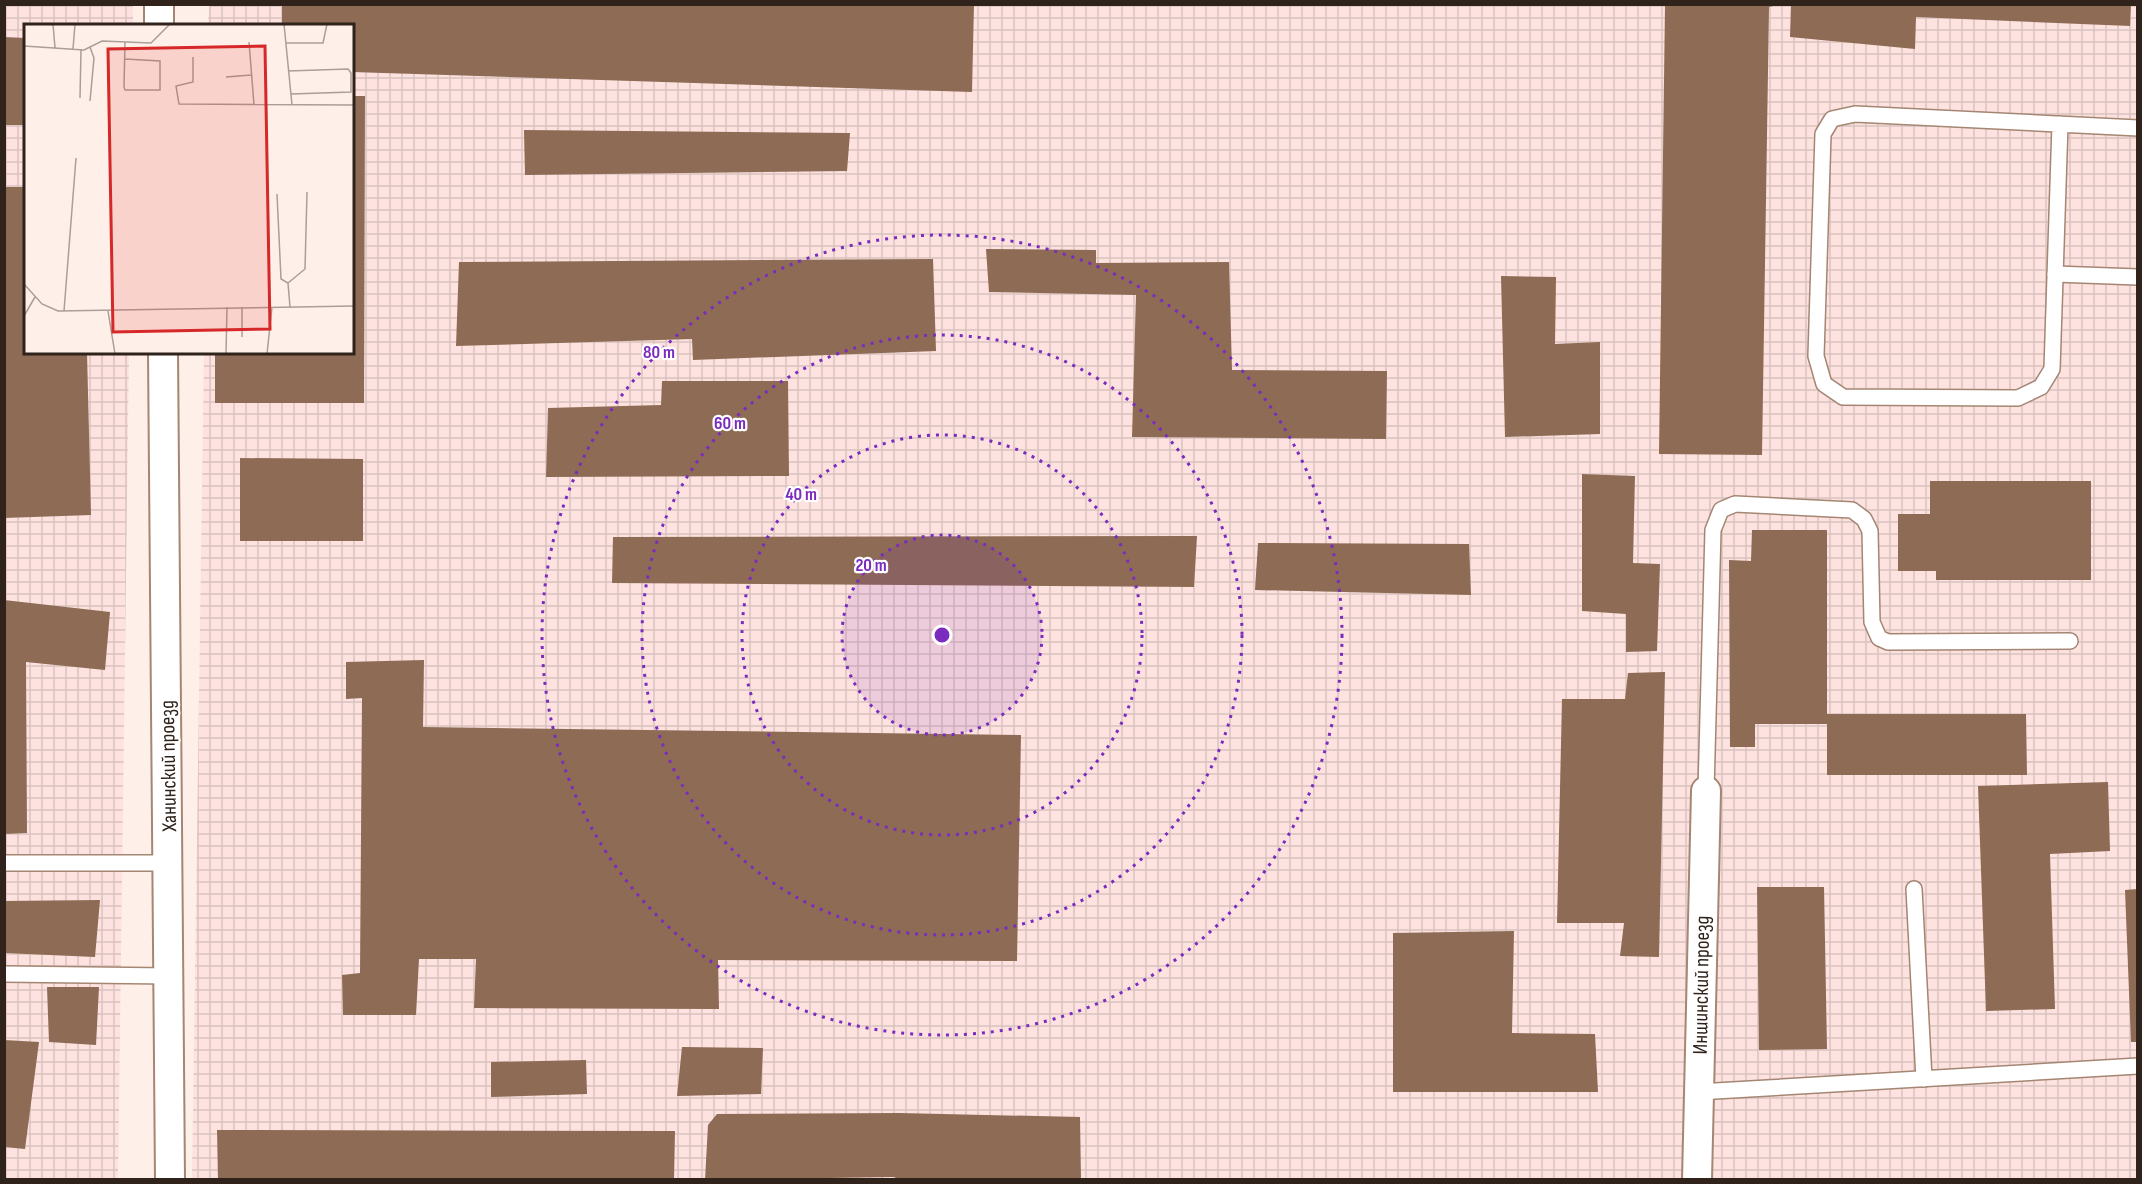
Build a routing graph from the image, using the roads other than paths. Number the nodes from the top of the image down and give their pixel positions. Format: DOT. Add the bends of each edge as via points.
graph roads {
  1 [pos="159,4"];
  2 [pos="159,24"];
  3 [pos="2060,124"];
  4 [pos="2138,128"];
  5 [pos="2055,274"];
  6 [pos="2138,277"];
  7 [pos="163,354"];
  8 [pos="2070,641"];
  9 [pos="1706,791"];
  10 [pos="4,863"];
  11 [pos="170,863"];
  12 [pos="1914,889"];
  13 [pos="4,974"];
  14 [pos="170,976"];
  15 [pos="2138,1066"];
  16 [pos="1924,1079"];
  17 [pos="1698,1092"];
  18 [pos="170,1179"];
  19 [pos="1697,1179"];
  1 -- 2 [label="street"];
  3 -- 4 [label="lane"];
  3 -- 5 [label="lane"];
  3 -- 5 [label="lane" via="1855,114 1832,119 1823,134 1817,321 1816,356 1824,384 1844,397 2018,398 2041,387 2052,369"];
  5 -- 6 [label="lane"];
  7 -- 11 [label="street, Ханинский проезд"];
  8 -- 9 [label="lane" via="1888,642 1879,638 1872,622 1869,531 1864,519 1852,510 1735,504 1721,510 1713,530"];
  9 -- 17 [label="street, Иншинский проезд"];
  10 -- 11 [label="lane"];
  11 -- 14 [label="street, Ханинский проезд"];
  12 -- 16 [label="lane"];
  13 -- 14 [label="lane"];
  14 -- 18 [label="street, Ханинский проезд"];
  15 -- 16 [label="lane"];
  16 -- 17 [label="lane"];
  17 -- 19 [label="street, Иншинский проезд"];
}
